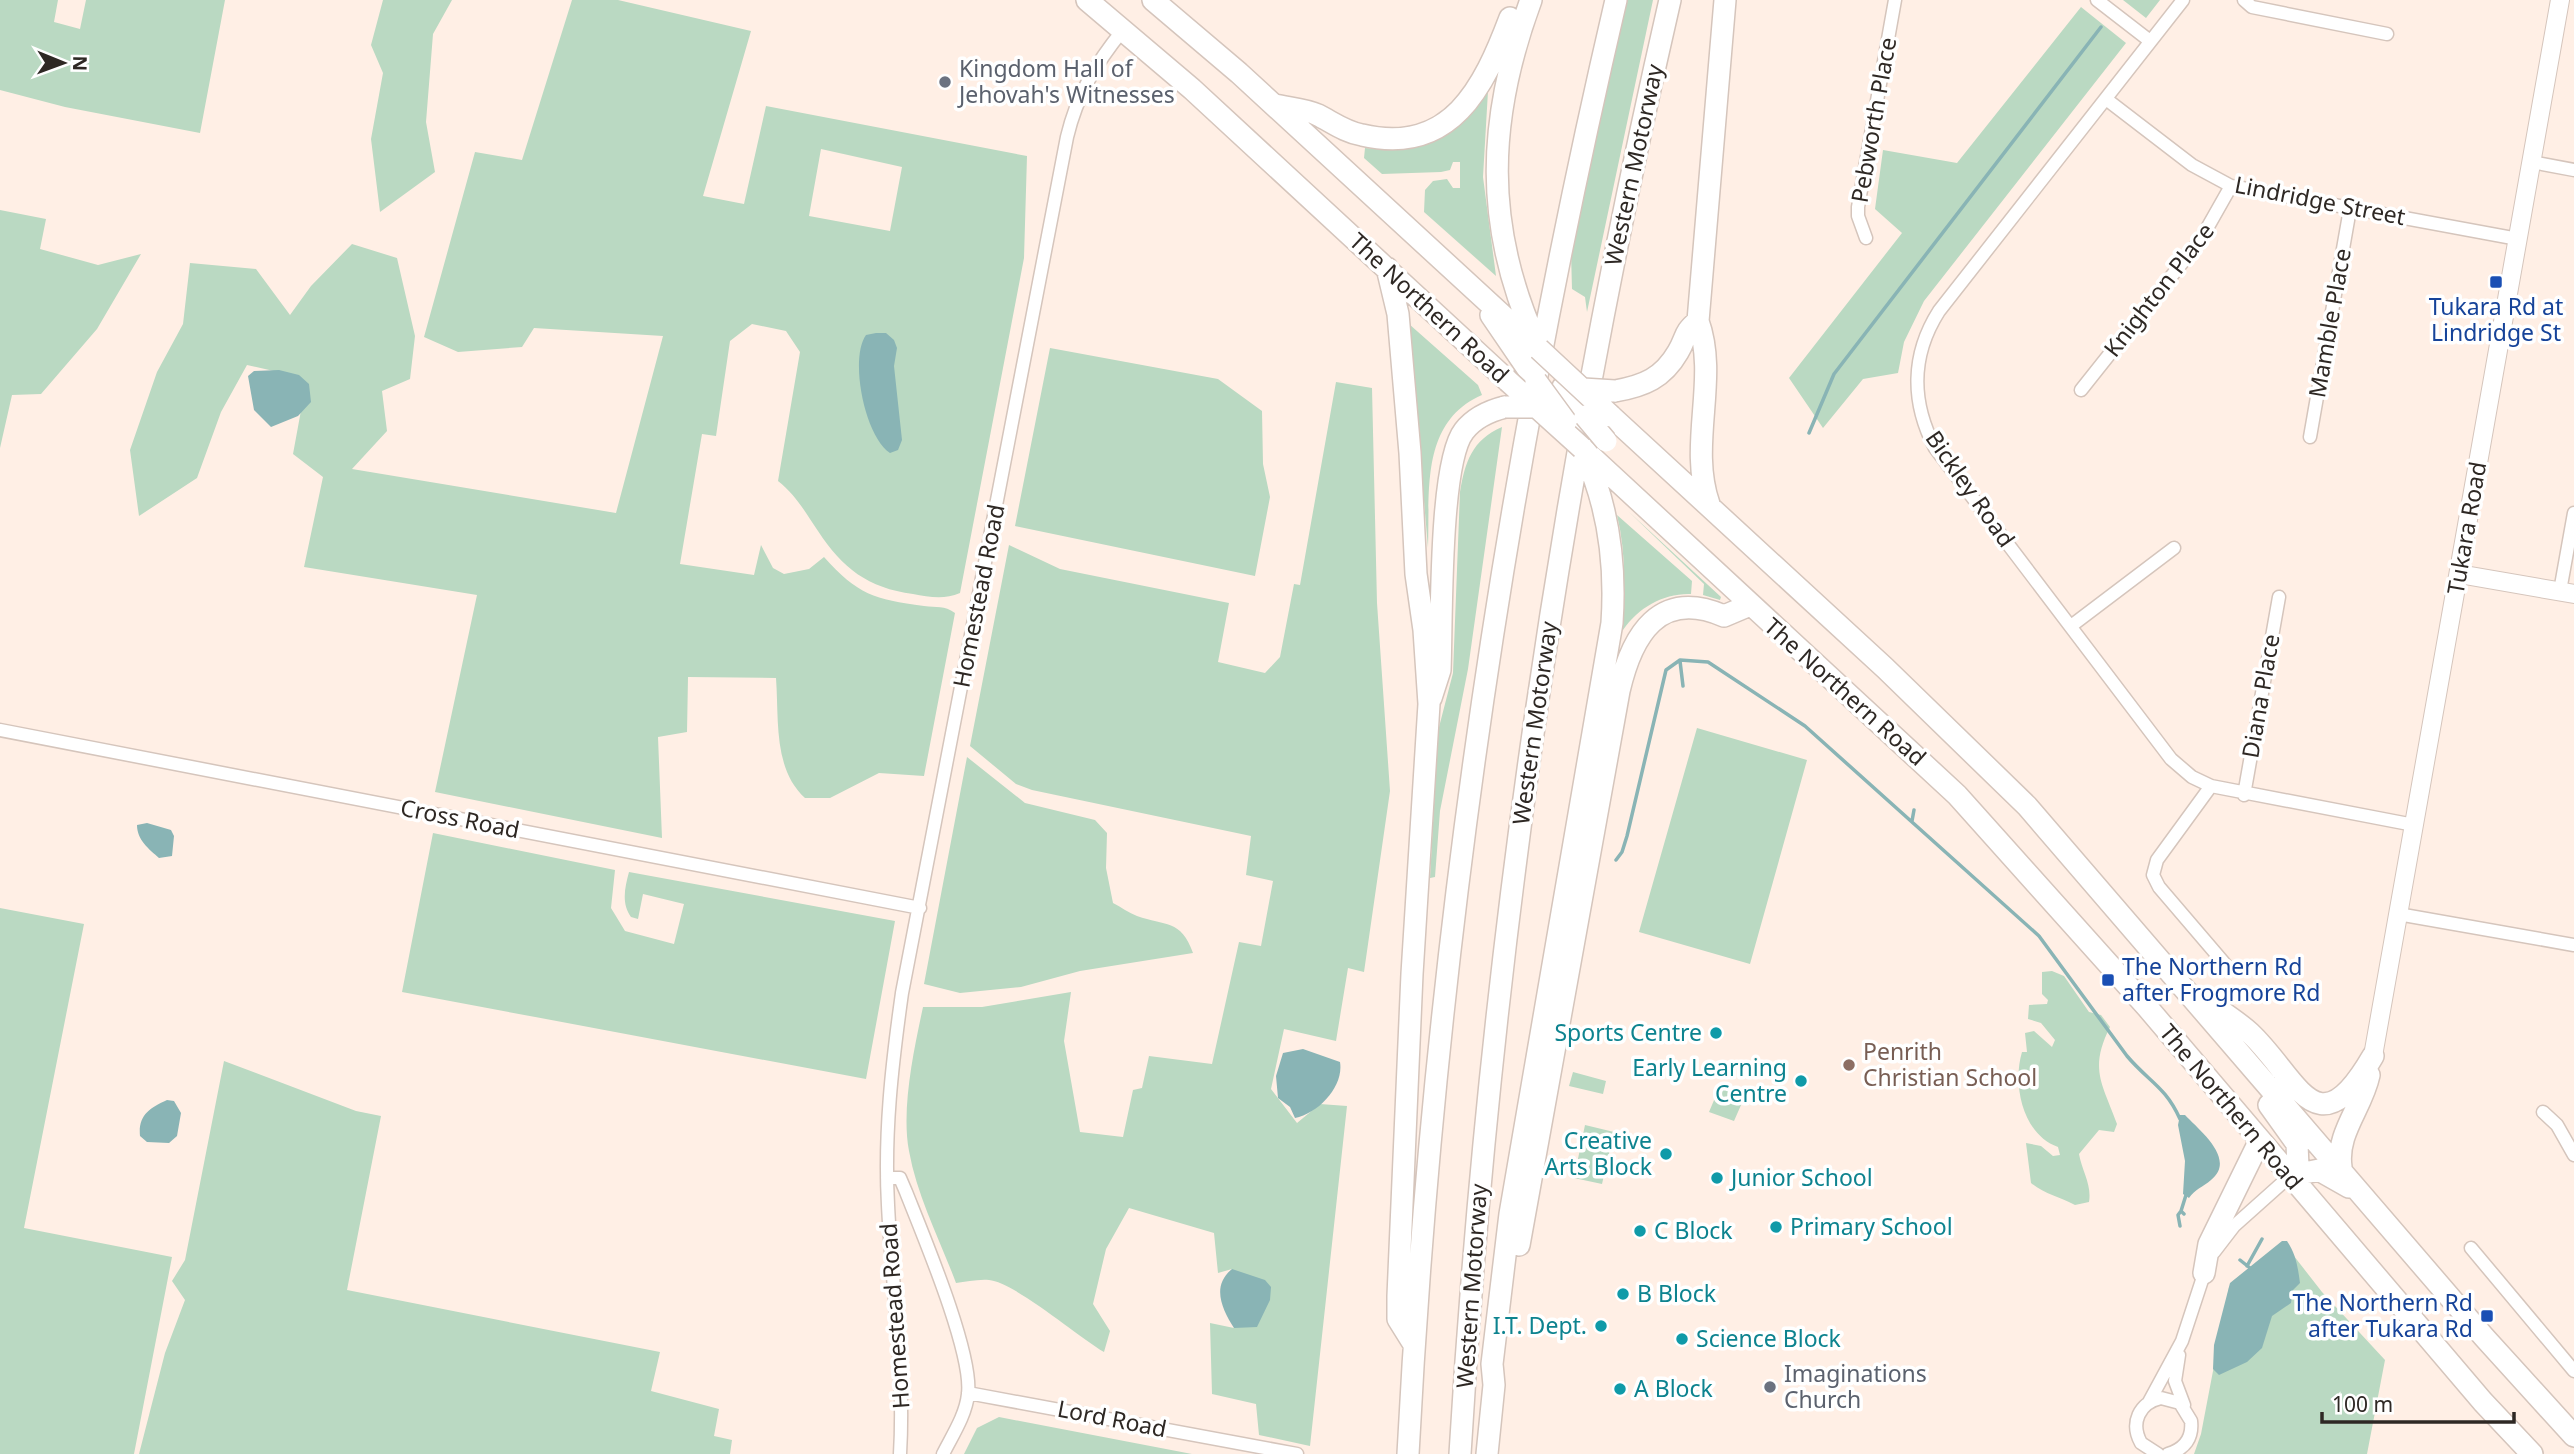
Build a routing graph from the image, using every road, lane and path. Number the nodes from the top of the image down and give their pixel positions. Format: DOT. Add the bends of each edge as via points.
graph roads {
  1 [pos="1087,0"];
  2 [pos="1153,0"];
  3 [pos="1517,0"];
  4 [pos="1531,0"];
  5 [pos="1616,0"];
  6 [pos="1670,0"];
  7 [pos="1726,0"];
  8 [pos="1895,0"];
  9 [pos="2097,0"];
  10 [pos="2183,0"];
  11 [pos="2244,0"];
  12 [pos="2560,0"];
  13 [pos="1123,30"];
  14 [pos="2387,34"];
  15 [pos="2150,41"];
  16 [pos="2106,99"];
  17 [pos="1275,105"];
  18 [pos="2532,162"];
  19 [pos="2574,170"];
  20 [pos="2231,186"];
  21 [pos="2350,209"];
  22 [pos="1866,238"];
  23 [pos="2518,239"];
  24 [pos="1387,268"];
  25 [pos="1479,295"];
  26 [pos="1699,321"];
  27 [pos="1539,349"];
  28 [pos="1511,367"];
  29 [pos="1536,381"];
  30 [pos="1573,388"];
  31 [pos="2081,390"];
  32 [pos="1548,409"];
  33 [pos="1584,416"];
  34 [pos="1609,428"];
  35 [pos="2310,437"];
  36 [pos="1582,448"];
  37 [pos="1626,488"];
  38 [pos="1710,506"];
  39 [pos="2574,513"];
  40 [pos="2174,548"];
  41 [pos="2459,574"];
  42 [pos="2567,592"];
  43 [pos="2279,597"];
  44 [pos="1750,605"];
  45 [pos="2071,626"];
  46 [pos="1429,704"];
  47 [pos="0,730"];
  48 [pos="2211,786"];
  49 [pos="2244,795"];
  50 [pos="2414,825"];
  51 [pos="920,908"];
  52 [pos="2398,914"];
  53 [pos="2574,945"];
  54 [pos="2230,970"];
  55 [pos="2175,976"];
  56 [pos="2373,1056"];
  57 [pos="2543,1112"];
  58 [pos="2260,1140"];
  59 [pos="2574,1155"];
  60 [pos="2341,1167"];
  61 [pos="2290,1177"];
  62 [pos="887,1178"];
  63 [pos="2374,1207"];
  64 [pos="2471,1248"];
  65 [pos="2204,1273"];
  66 [pos="2182,1341"];
  67 [pos="1413,1343"];
  68 [pos="2574,1371"];
  69 [pos="1494,1385"];
  70 [pos="968,1393"];
  71 [pos="2149,1402"];
  72 [pos="2185,1408"];
  73 [pos="2574,1436"];
  74 [pos="2182,1450"];
  75 [pos="2147,1451"];
  76 [pos="900,1454"];
  77 [pos="943,1454"];
  78 [pos="1297,1454"];
  79 [pos="1408,1454"];
  80 [pos="1460,1454"];
  81 [pos="1487,1454"];
  82 [pos="2158,1454"];
  83 [pos="2168,1454"];
  84 [pos="2532,1454"];
  1 -- 13 [label="highway, The Northern Road"];
  2 -- 17 [label="highway, The Northern Road"];
  3 -- 17 [label="highway" via="1474,97 1434,128 1386,139 1361,135 1317,114"];
  4 -- 27 [label="highway" via="1509,65 1497,137 1496,186 1501,234"];
  5 -- 67 [label="highway" via="1525,449 1500,597 1455,917"];
  6 -- 80 [label="highway, Western Motorway" via="1597,349 1516,848 1485,1130"];
  7 -- 26 [label="highway"];
  8 -- 22 [label="street, Pebworth Place" via="1858,207"];
  9 -- 15 [label="street"];
  10 -- 15 [label="street, Bickley Road"];
  11 -- 14 [label="street" via="2252,7"];
  12 -- 18 [label="street, Tukara Road"];
  13 -- 24 [label="highway, The Northern Road"];
  13 -- 51 [label="street, Homestead Road" via="1087,79 1067,137"];
  15 -- 16 [label="street, Bickley Road"];
  16 -- 20 [label="street, Lindridge Street" via="2192,165"];
  16 -- 45 [label="street, Bickley Road" via="1939,311 1920,349 1916,376 1922,417 1935,448"];
  17 -- 25 [label="highway, The Northern Road"];
  18 -- 19 [label="street"];
  18 -- 23 [label="street, Tukara Road"];
  20 -- 21 [label="street, Lindridge Street"];
  20 -- 31 [label="street, Knighton Place" via="2193,250"];
  21 -- 23 [label="street, Lindridge Street"];
  21 -- 35 [label="street, Mamble Place"];
  23 -- 41 [label="street, Tukara Road"];
  24 -- 28 [label="highway, The Northern Road" via="1462,338"];
  24 -- 46 [label="highway" via="1399,322"];
  25 -- 27 [label="highway, The Northern Road"];
  25 -- 28 [label="highway"];
  26 -- 30 [label="highway, bridge" via="1685,332 1679,351 1659,376 1639,387 1615,391"];
  26 -- 38 [label="highway" via="1707,344 1701,482"];
  27 -- 30 [label="highway, The Northern Road, bridge"];
  28 -- 29 [label="highway"];
  28 -- 32 [label="highway, The Northern Road, bridge"];
  29 -- 30 [label="highway"];
  29 -- 32 [label="highway, bridge"];
  30 -- 33 [label="highway"];
  30 -- 34 [label="highway, The Northern Road, bridge"];
  32 -- 33 [label="highway"];
  32 -- 36 [label="highway, The Northern Road, bridge"];
  32 -- 46 [label="highway, bridge" via="1505,407 1473,422 1452,456 1440,670"];
  33 -- 34 [label="highway, bridge"];
  34 -- 37 [label="highway"];
  34 -- 38 [label="highway, The Northern Road" via="1656,457"];
  36 -- 37 [label="highway, The Northern Road"];
  36 -- 69 [label="highway" via="1598,490 1611,550 1612,623 1510,1214 1492,1364"];
  37 -- 44 [label="highway, The Northern Road"];
  38 -- 55 [label="highway, The Northern Road" via="1975,752"];
  39 -- 42 [label="street"];
  40 -- 45 [label="street"];
  41 -- 42 [label="street"];
  41 -- 50 [label="street, Tukara Road"];
  43 -- 49 [label="street, Diana Place"];
  44 -- 58 [label="highway, The Northern Road" via="1957,795"];
  44 -- 69 [label="highway" via="1724,615 1698,607 1670,612 1642,630 1628,657"];
  45 -- 48 [label="street, Bickley Road" via="2171,759"];
  46 -- 67 [label="highway" via="1398,1283 1398,1319"];
  47 -- 51 [label="street, Cross Road"];
  48 -- 49 [label="street, Bickley Road"];
  48 -- 54 [label="street" via="2157,860 2153,875"];
  49 -- 50 [label="street, Bickley Road"];
  50 -- 52 [label="street, Tukara Road"];
  51 -- 62 [label="street, Homestead Road" via="891,1072"];
  52 -- 53 [label="street"];
  52 -- 56 [label="street, Tukara Road"];
  55 -- 56 [label="highway" via="2250,1034 2303,1096 2315,1102 2347,1094"];
  55 -- 60 [label="highway, The Northern Road"];
  55 -- 61 [label="highway" via="2217,1044 2293,1137 2299,1161"];
  56 -- 60 [label="highway" via="2366,1089 2341,1142"];
  57 -- 59 [label="street" via="2557,1125"];
  58 -- 61 [label="highway, The Northern Road"];
  58 -- 65 [label="highway" via="2210,1244"];
  60 -- 63 [label="highway, The Northern Road"];
  61 -- 63 [label="highway" via="2309,1170 2331,1174"];
  61 -- 65 [label="street" via="2227,1233"];
  61 -- 84 [label="highway, The Northern Road"];
  62 -- 70 [label="street, Homestead Road" via="900,1178 927,1246 959,1341"];
  62 -- 76 [label="street, Homestead Road" via="901,1350"];
  63 -- 73 [label="highway, The Northern Road"];
  64 -- 68 [label="street"];
  65 -- 66 [label="street"];
  66 -- 71 [label="street"];
  66 -- 72 [label="street" via="2175,1381"];
  67 -- 79 [label="highway"];
  69 -- 81 [label="highway"];
  70 -- 77 [label="street"];
  70 -- 78 [label="street, Lord Road"];
  71 -- 72 [label="street" via="2167,1398"];
  71 -- 75 [label="street" via="2136,1424"];
  72 -- 74 [label="street" via="2192,1428"];
  74 -- 83 [label="street"];
  75 -- 82 [label="street"];
}
